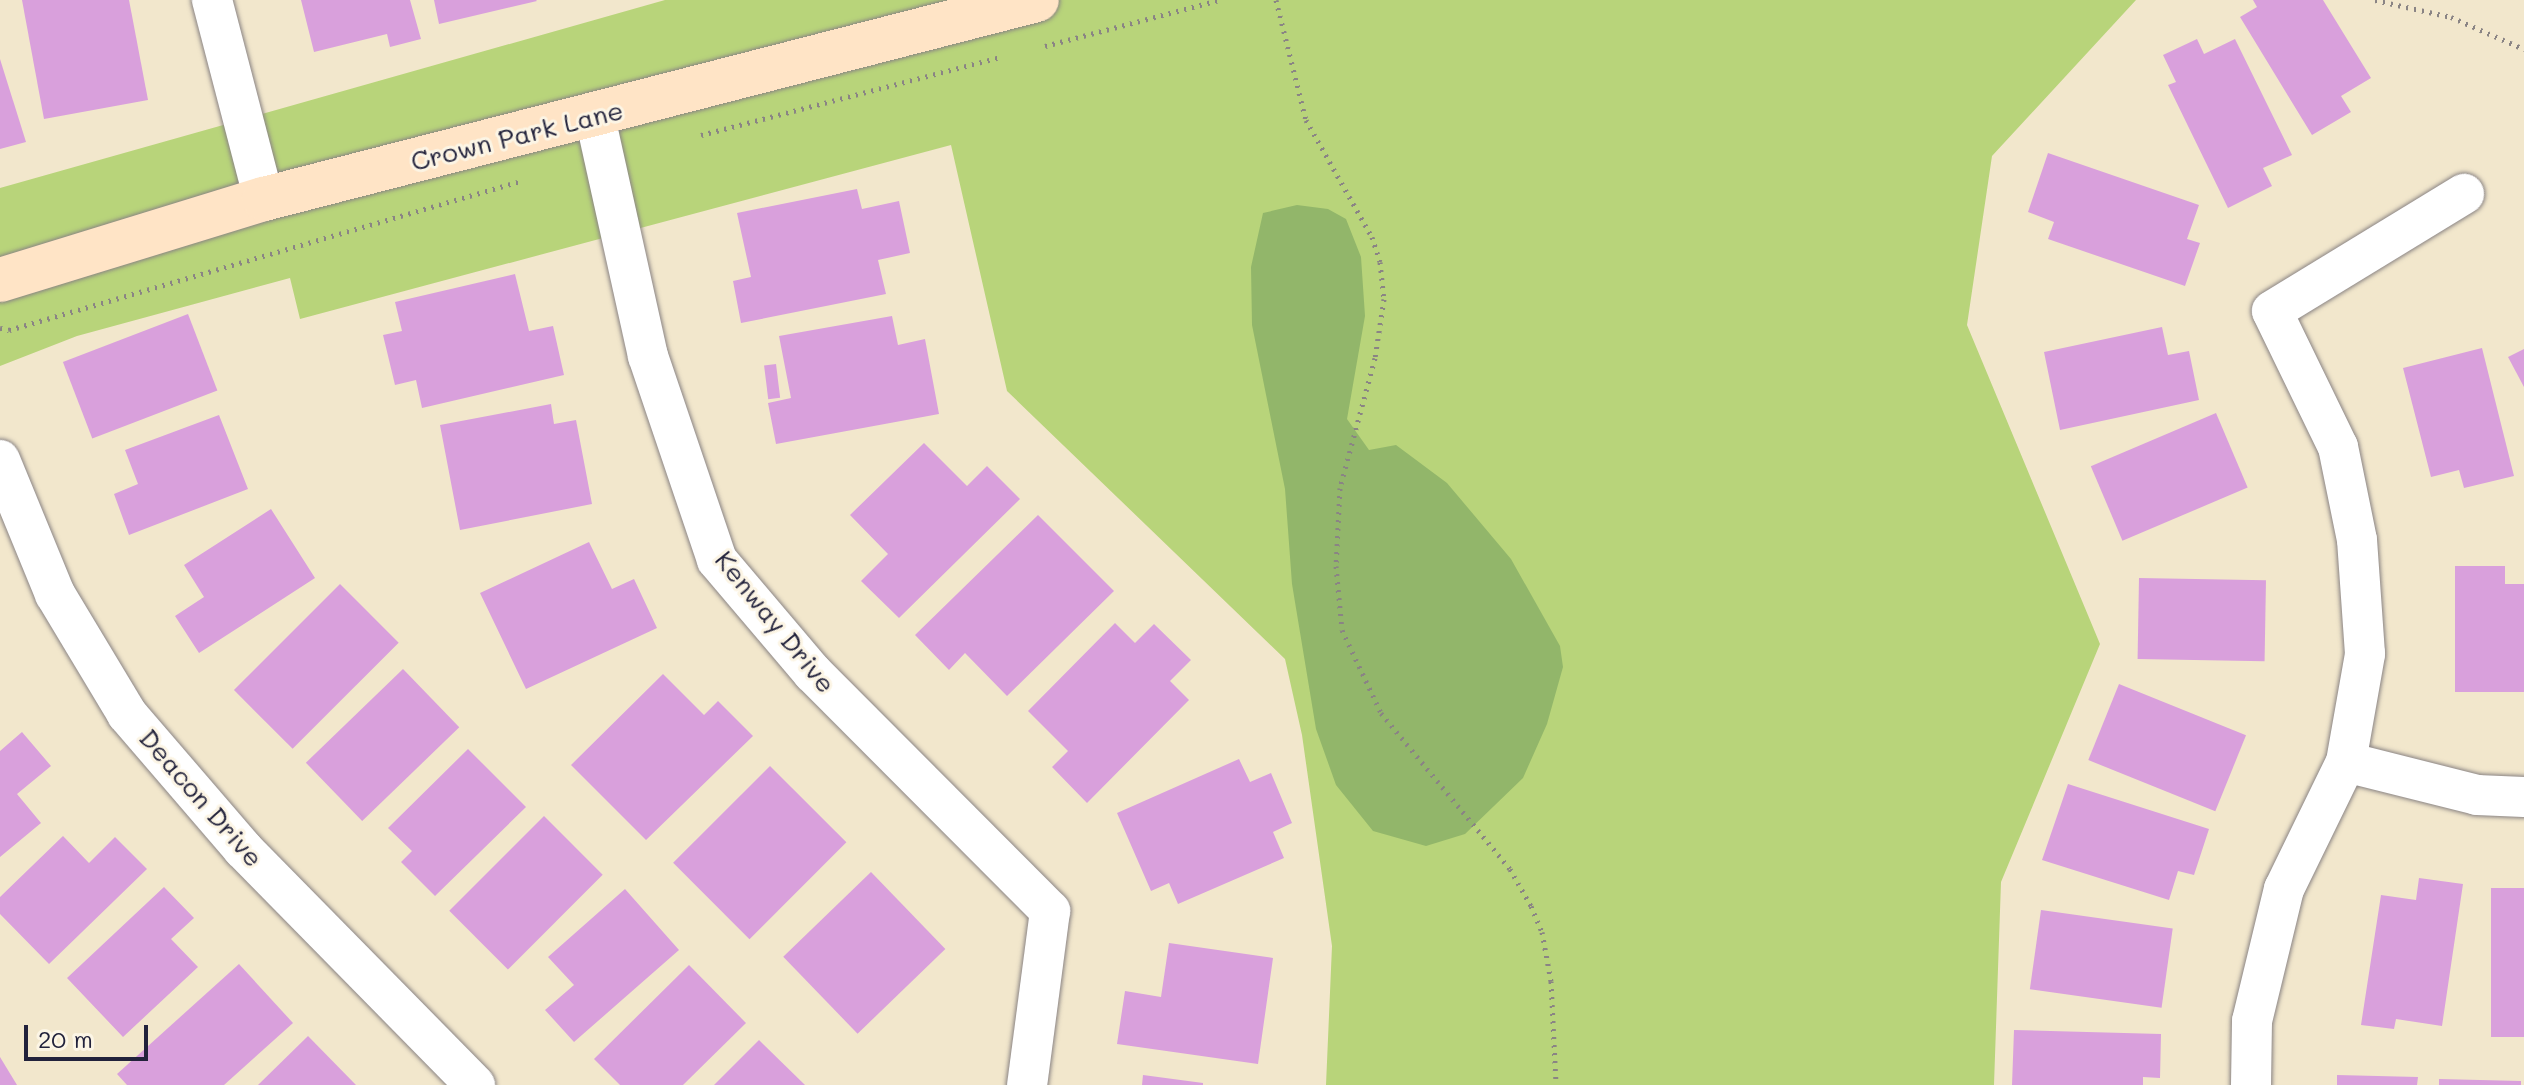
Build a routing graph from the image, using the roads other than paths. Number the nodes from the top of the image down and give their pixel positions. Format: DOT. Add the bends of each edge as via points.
graph roads {
  1 [pos="212,0"];
  2 [pos="1037,0"];
  3 [pos="595,117"];
  4 [pos="2464,194"];
  5 [pos="264,199"];
  6 [pos="0,280"];
  7 [pos="0,460"];
  8 [pos="2346,762"];
  9 [pos="2524,797"];
  10 [pos="475,1085"];
  11 [pos="1027,1085"];
  12 [pos="2251,1085"];
  1 -- 5 [label="street"];
  2 -- 3 [label="street, Crown Park Lane"];
  3 -- 5 [label="street, Crown Park Lane"];
  3 -- 11 [label="street, Kenway Drive" via="648,356 717,560 813,673 1050,911"];
  4 -- 8 [label="street" via="2272,311 2338,447 2357,540 2365,654"];
  5 -- 6 [label="street, Crown Park Lane"];
  7 -- 10 [label="street, Deacon Drive" via="55,594 127,714 243,849"];
  8 -- 9 [label="street" via="2477,795"];
  8 -- 12 [label="street" via="2284,889 2252,1021"];
}
